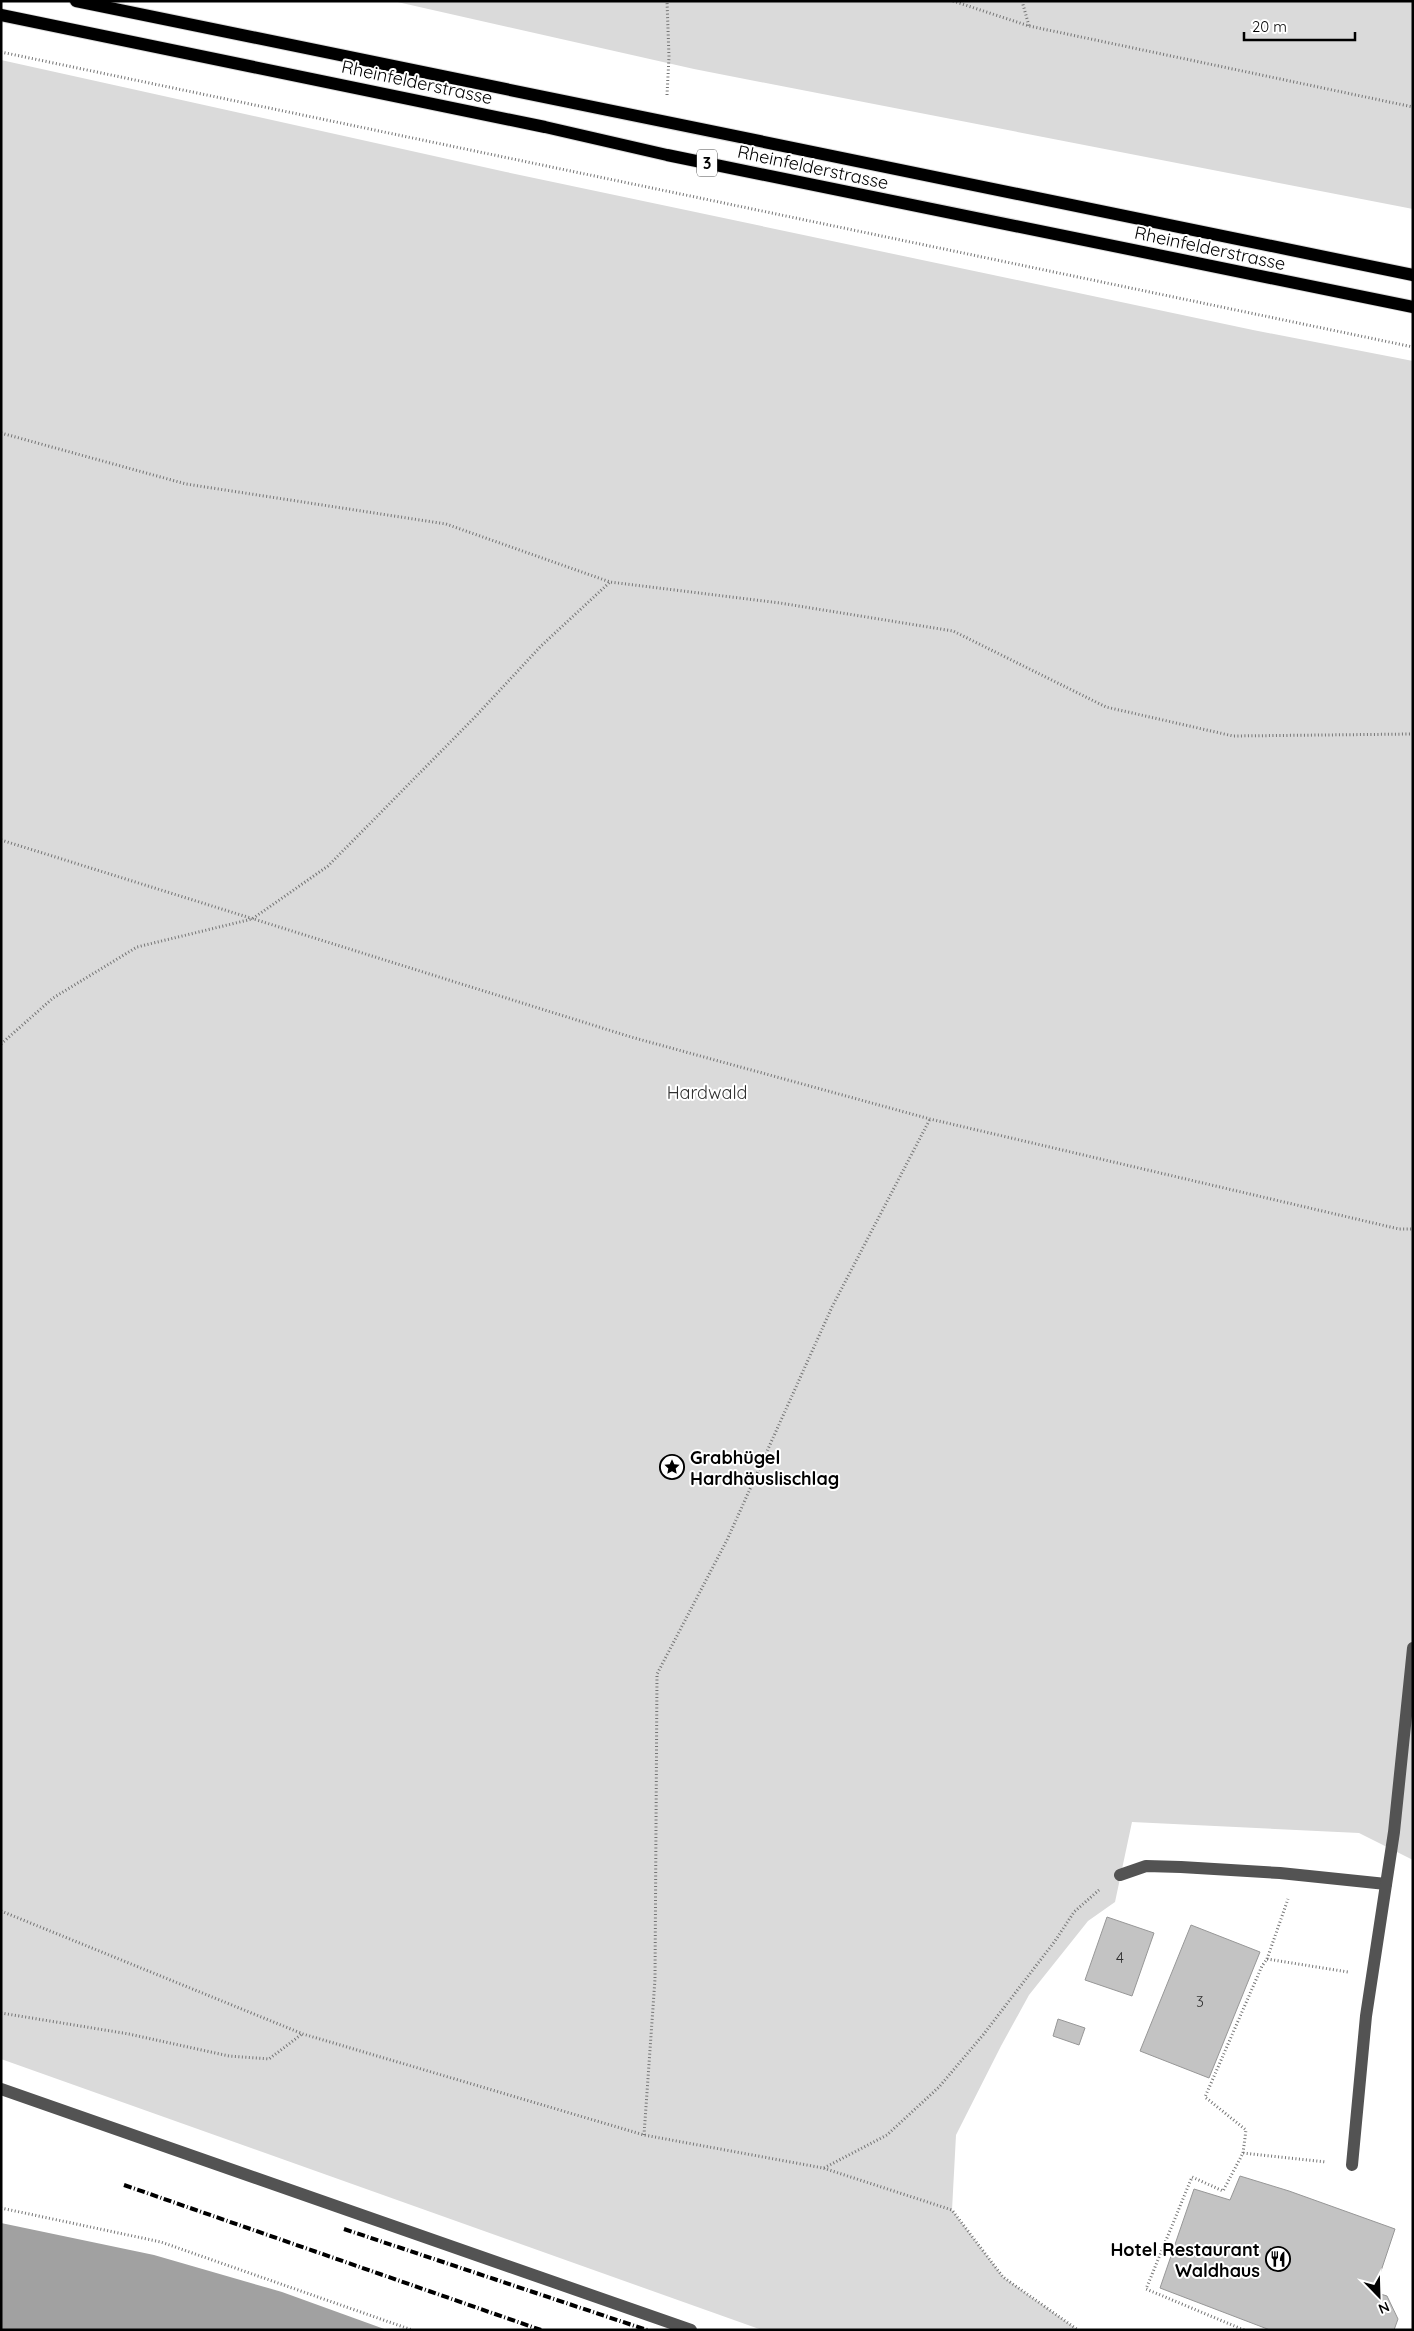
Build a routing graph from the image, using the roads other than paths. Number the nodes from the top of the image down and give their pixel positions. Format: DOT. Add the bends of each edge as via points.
graph roads {
  1 [pos="76,1"];
  2 [pos="1,15"];
  3 [pos="1413,275"];
  4 [pos="1413,307"];
  5 [pos="1413,1648"];
  6 [pos="1120,1875"];
  7 [pos="1386,1884"];
  8 [pos="1,2089"];
  9 [pos="1352,2165"];
  10 [pos="690,2330"];
  1 -- 3 [label="main road, Rheinfelderstrasse / 3"];
  2 -- 4 [label="main road, Rheinfelderstrasse / 3"];
  5 -- 7 [label="lane"];
  6 -- 7 [label="lane" via="1146,1866 1296,1874"];
  7 -- 9 [label="lane" via="1372,1973"];
  8 -- 10 [label="lane"];
}
